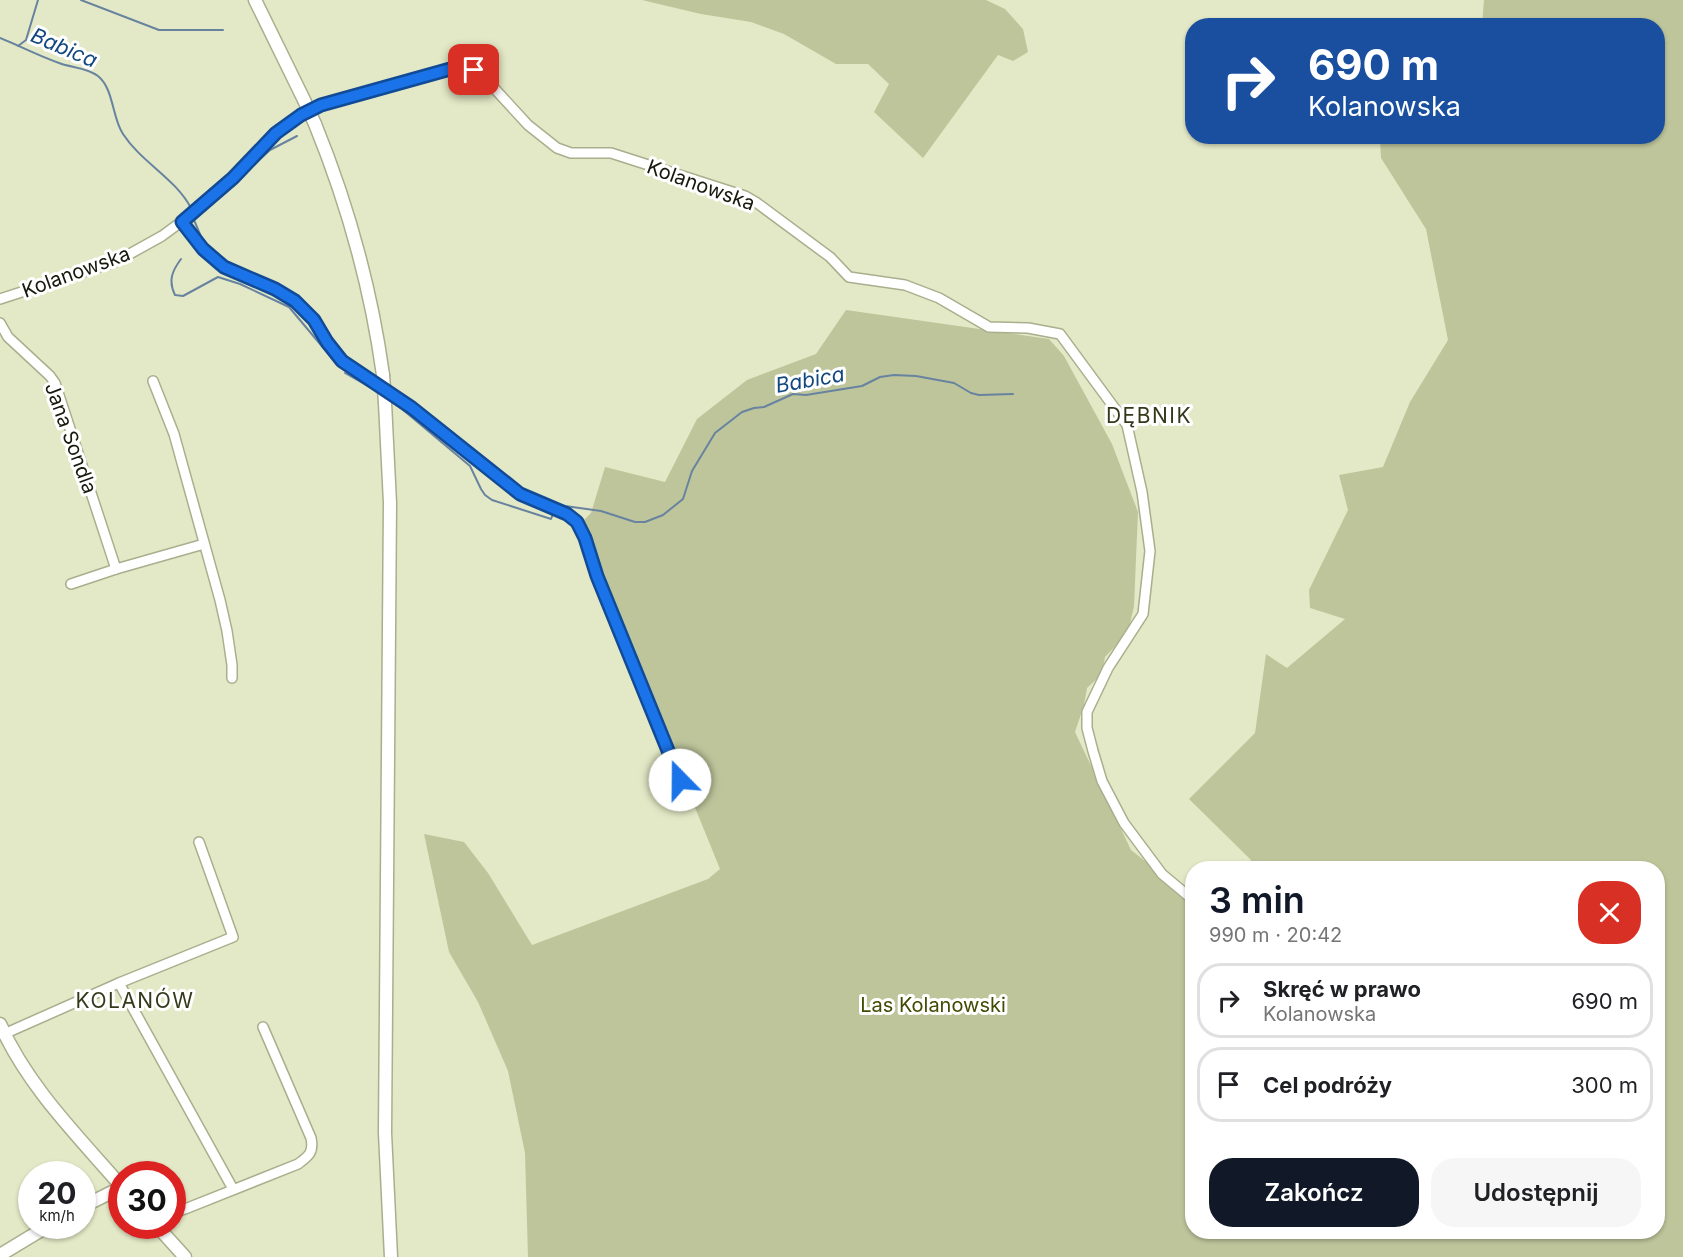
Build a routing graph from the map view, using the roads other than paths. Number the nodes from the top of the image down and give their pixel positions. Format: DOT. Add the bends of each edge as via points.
graph roads {
  1 [pos="255,0"];
  2 [pos="182,222"];
  3 [pos="0,299"];
  4 [pos="0,323"];
  5 [pos="153,381"];
  6 [pos="204,544"];
  7 [pos="116,569"];
  8 [pos="71,584"];
  9 [pos="232,678"];
  10 [pos="680,780"];
  11 [pos="200,842"];
  12 [pos="1185,893"];
  13 [pos="119,983"];
  14 [pos="263,1027"];
  15 [pos="2,1029"];
  16 [pos="108,1171"];
  17 [pos="233,1189"];
  18 [pos="186,1209"];
  19 [pos="26,1239"];
  20 [pos="169,1239"];
  21 [pos="0,1254"];
  22 [pos="185,1257"];
  23 [pos="391,1257"];
  1 -- 23 [label="main road, bridge" via="315,124 341,190 378,338 383,375 390,503 385,1133"];
  2 -- 3 [label="street, Kolanowska" via="117,261"];
  2 -- 10 [label="street" via="203,249 224,267 295,301 314,320 342,361 420,414 520,494 577,522"];
  2 -- 12 [label="street, Kolanowska" via="233,178 276,133 301,115 321,105 461,66 482,75 528,125 557,148 571,153 611,153 745,196 830,257 849,277 906,285 939,298 989,327 1060,334 1126,426 1142,492 1150,551 1143,614 1107,668 1087,712 1087,728 1102,781 1124,823 1162,874"];
  4 -- 7 [label="street, Jana Sondla" via="8,337 56,383"];
  5 -- 6 [label="street" via="174,434"];
  6 -- 7 [label="street"];
  6 -- 9 [label="street" via="228,631"];
  7 -- 8 [label="street"];
  11 -- 13 [label="street" via="233,937"];
  13 -- 15 [label="street"];
  13 -- 17 [label="street"];
  14 -- 17 [label="street" via="313,1147 298,1164"];
  15 -- 16 [label="main road" via="34,1085"];
  17 -- 18 [label="street"];
  19 -- 21 [label="main road"];
  20 -- 22 [label="main road"];
}
